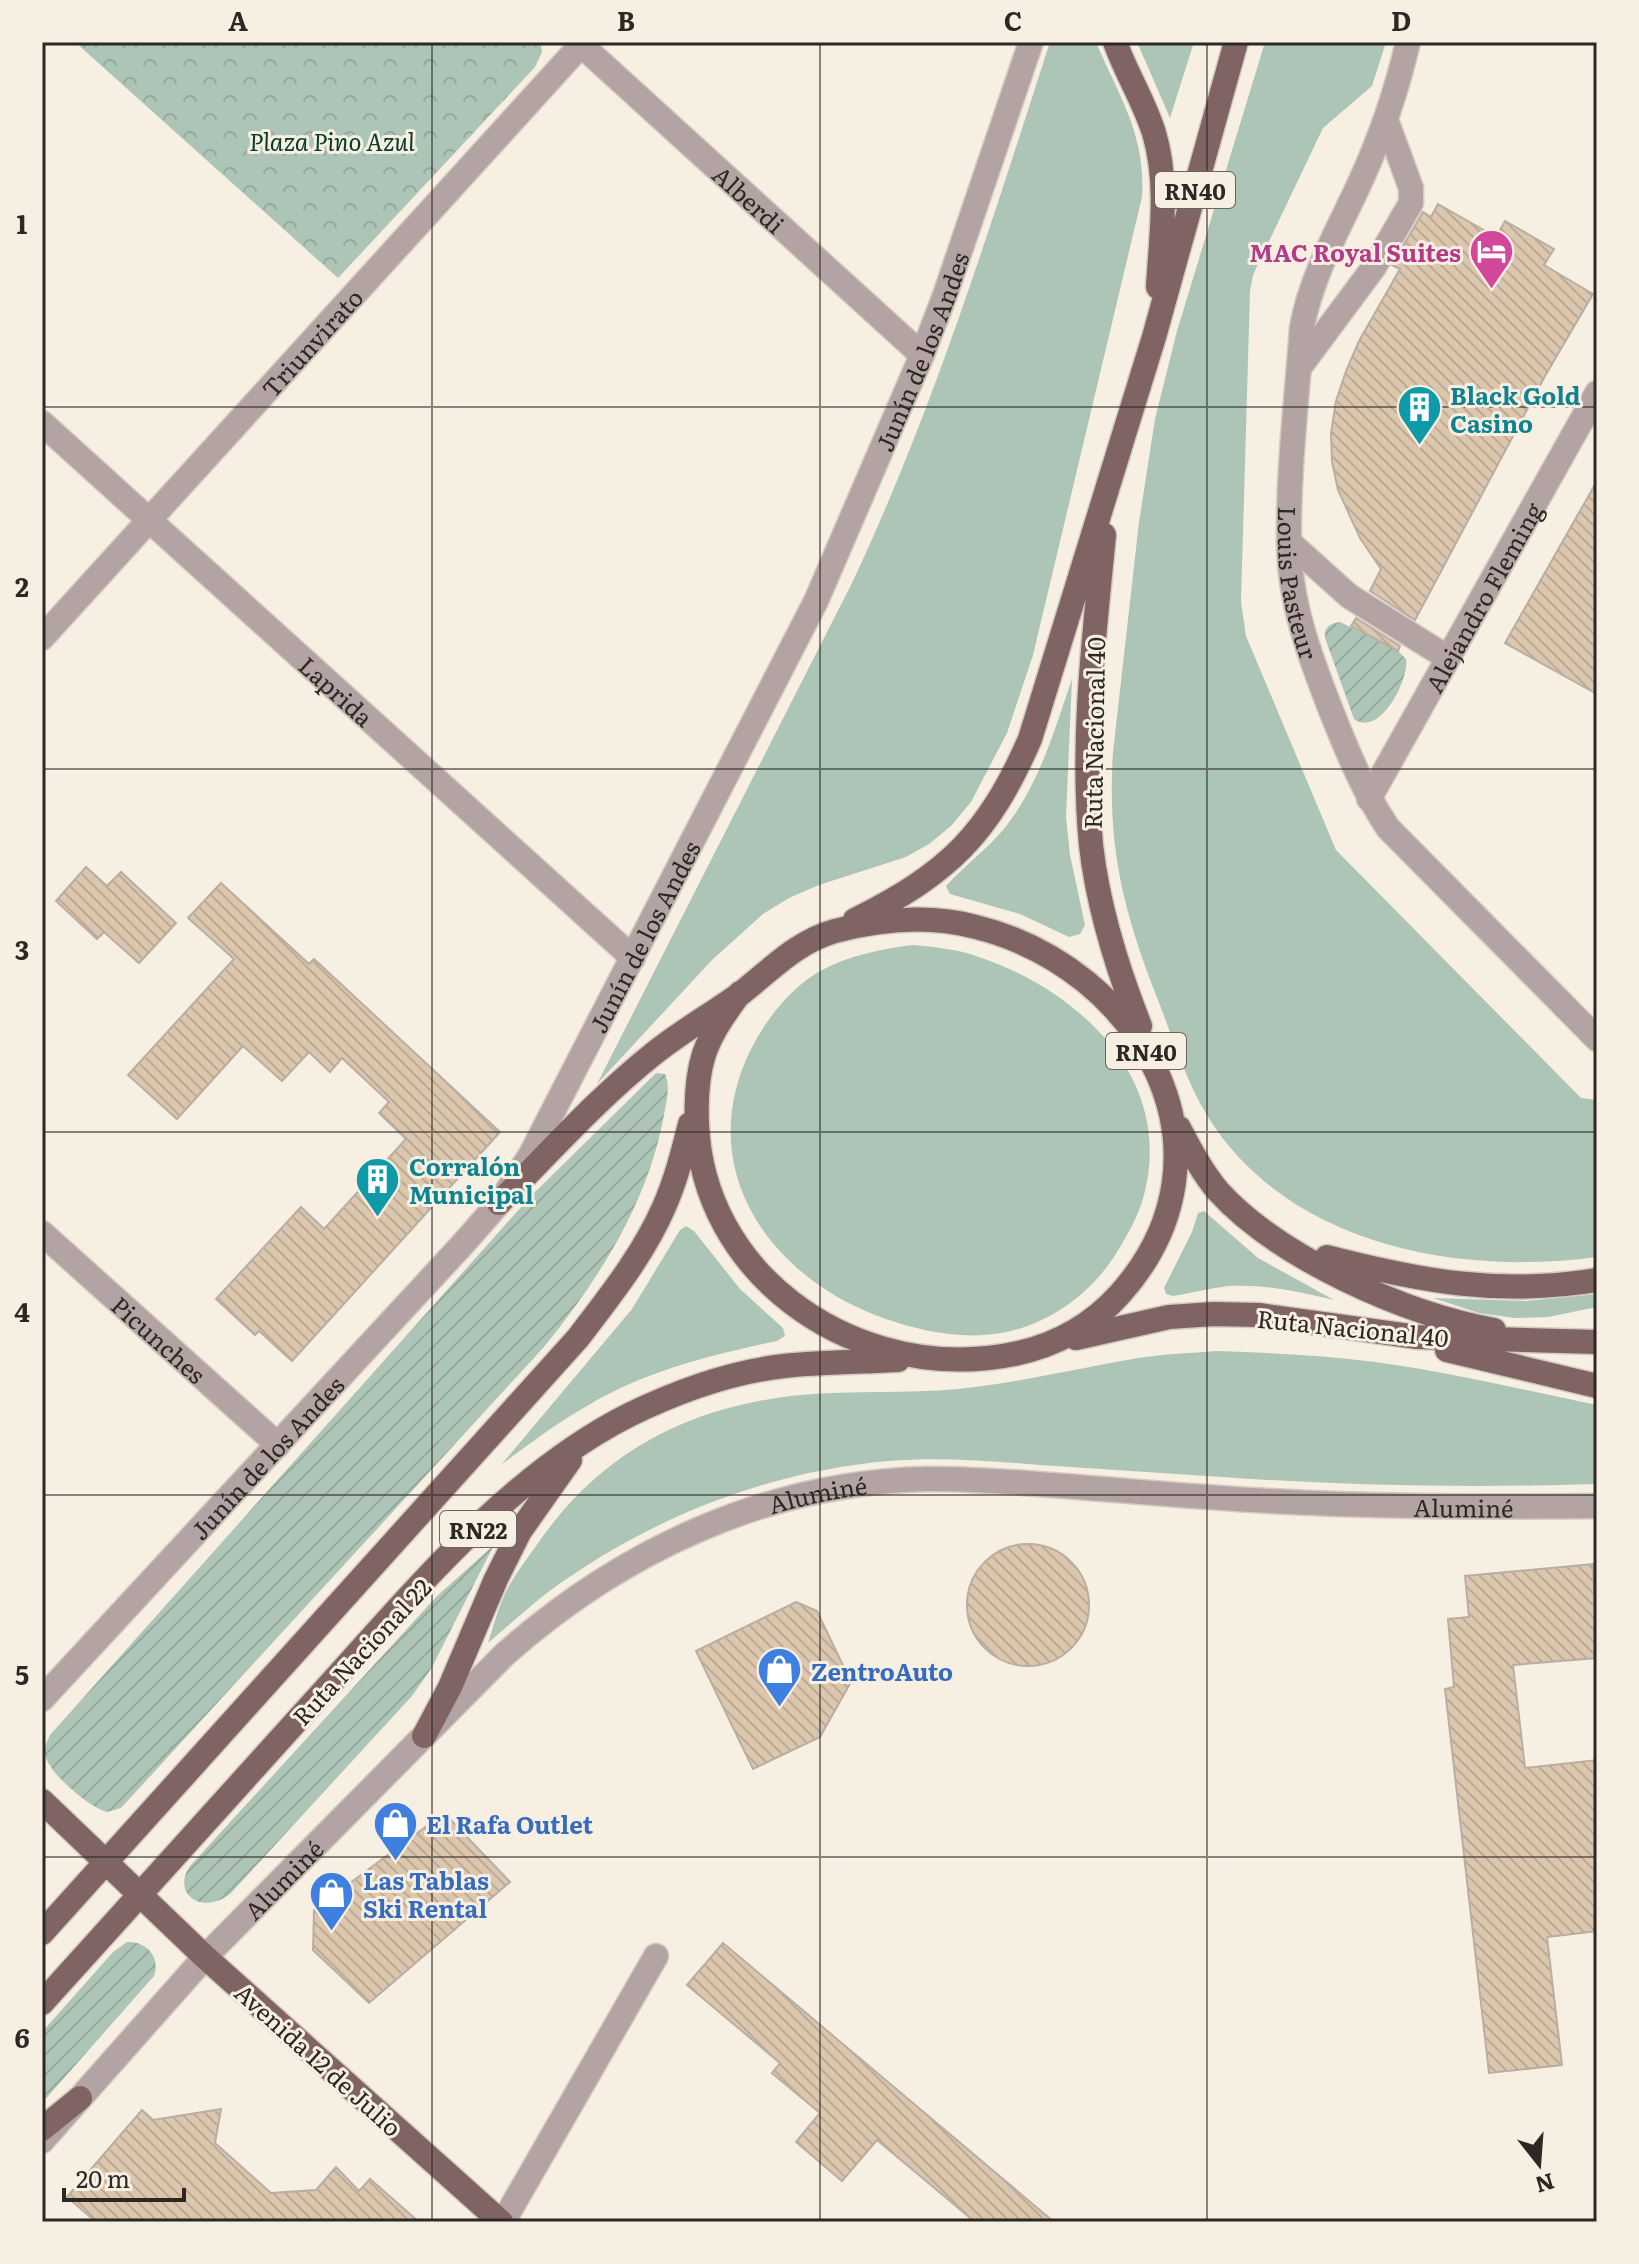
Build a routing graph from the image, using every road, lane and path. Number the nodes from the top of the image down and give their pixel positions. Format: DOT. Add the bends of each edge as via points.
graph roads {
  1 [pos="1031,42"];
  2 [pos="1115,42"];
  3 [pos="1236,42"];
  4 [pos="1408,42"];
  5 [pos="579,44"];
  6 [pos="1386,120"];
  7 [pos="1154,337"];
  8 [pos="922,355"];
  9 [pos="1299,368"];
  10 [pos="1597,393"];
  11 [pos="42,423"];
  12 [pos="1109,481"];
  13 [pos="149,520"];
  14 [pos="1289,542"];
  15 [pos="42,638"];
  16 [pos="1448,658"];
  17 [pos="1369,799"];
  18 [pos="831,932"];
  19 [pos="633,958"];
  20 [pos="740,993"];
  21 [pos="1597,1039"];
  22 [pos="1157,1072"];
  23 [pos="696,1102"];
  24 [pos="1170,1111"];
  25 [pos="499,1203"];
  26 [pos="42,1233"];
  27 [pos="1287,1247"];
  28 [pos="1597,1280"];
  29 [pos="1355,1329"];
  30 [pos="1563,1342"];
  31 [pos="1597,1342"];
  32 [pos="1049,1345"];
  33 [pos="929,1359"];
  34 [pos="1597,1386"];
  35 [pos="278,1445"];
  36 [pos="580,1445"];
  37 [pos="1597,1506"];
  38 [pos="42,1699"];
  39 [pos="424,1736"];
  40 [pos="42,1801"];
  41 [pos="106,1862"];
  42 [pos="140,1895"];
  43 [pos="42,1933"];
  44 [pos="656,1956"];
  45 [pos="205,1957"];
  46 [pos="42,2003"];
  47 [pos="80,2098"];
  48 [pos="42,2129"];
  49 [pos="42,2141"];
  50 [pos="502,2222"];
  1 -- 8 [label="street, Junín de los Andes"];
  2 -- 7 [label="main road" via="1147,112 1160,159 1163,207"];
  3 -- 7 [label="main road, Ruta Nacional 40 / RN40"];
  4 -- 6 [label="street, Louis Pasteur"];
  5 -- 8 [label="street, Alberdi"];
  5 -- 13 [label="street, Triunvirato"];
  6 -- 9 [label="street, Louis Pasteur" via="1311,287"];
  6 -- 9 [label="street" via="1411,188 1411,203 1374,267"];
  7 -- 12 [label="main road, Ruta Nacional 40 / RN40"];
  8 -- 19 [label="street, Junín de los Andes" via="816,601"];
  9 -- 14 [label="street, Louis Pasteur"];
  10 -- 16 [label="street, Alejandro Fleming"];
  11 -- 13 [label="street, Laprida"];
  12 -- 18 [label="main road, Ruta Nacional 40 / RN40" via="1041,709 1012,780 987,821 933,875"];
  12 -- 22 [label="main road, Ruta Nacional 40 / RN40" via="1091,668 1090,834 1115,957"];
  13 -- 15 [label="street, Triunvirato"];
  13 -- 19 [label="street, Laprida"];
  14 -- 16 [label="street" via="1349,596"];
  14 -- 17 [label="street, Louis Pasteur" via="1294,598 1308,651"];
  16 -- 17 [label="street, Alejandro Fleming"];
  17 -- 21 [label="street, Louis Pasteur" via="1409,852"];
  18 -- 20 [label="main road, RN40" via="789,953"];
  18 -- 22 [label="main road, RN40" via="928,919 976,927 1024,944 1067,967 1104,996 1135,1030"];
  19 -- 25 [label="street, Junín de los Andes" via="537,1143"];
  20 -- 23 [label="main road, RN40" via="703,1056"];
  20 -- 25 [label="main road" via="627,1076"];
  22 -- 24 [label="main road, RN40"];
  23 -- 33 [label="main road, RN40" via="707,1188 747,1259 809,1315 847,1337 886,1352"];
  23 -- 41 [label="main road, Ruta Nacional 22 / RN22" via="664,1209 641,1252 578,1338"];
  24 -- 27 [label="main road, Ruta Nacional 40 / RN40" via="1217,1190"];
  24 -- 32 [label="main road, RN40" via="1177,1146 1175,1184 1152,1252 1108,1308"];
  25 -- 35 [label="street, Junín de los Andes"];
  26 -- 35 [label="street, Picunches"];
  27 -- 28 [label="main road" via="1450,1284 1545,1286"];
  27 -- 30 [label="main road, Ruta Nacional 40 / RN40" via="1432,1315"];
  29 -- 30 [label="main road, Ruta Nacional 40 / RN40" via="1417,1337"];
  29 -- 32 [label="main road, Ruta Nacional 40 / RN40" via="1214,1314 1169,1317"];
  29 -- 34 [label="main road"];
  30 -- 31 [label="main road, Ruta Nacional 40 / RN40"];
  32 -- 33 [label="main road, RN40" via="1015,1355"];
  33 -- 36 [label="main road, Ruta Nacional 22 / RN22" via="781,1366 726,1378 627,1416"];
  35 -- 38 [label="street, Junín de los Andes"];
  36 -- 39 [label="main road" via="520,1531"];
  36 -- 42 [label="main road, Ruta Nacional 22 / RN22" via="494,1513 408,1598"];
  37 -- 39 [label="street, Aluminé" via="1360,1505 924,1479 807,1494 698,1528 593,1584 546,1617"];
  39 -- 45 [label="street, Aluminé"];
  40 -- 41 [label="main road, Avenida 12 de Julio"];
  41 -- 42 [label="main road, Avenida 12 de Julio"];
  41 -- 43 [label="main road, Ruta Nacional 22 / RN22"];
  42 -- 45 [label="main road, Avenida 12 de Julio"];
  42 -- 46 [label="main road, Ruta Nacional 22 / RN22"];
  44 -- 50 [label="street"];
  45 -- 47 [label="street, Aluminé"];
  45 -- 50 [label="main road, Avenida 12 de Julio"];
  47 -- 48 [label="main road"];
  47 -- 49 [label="street, Aluminé"];
}
